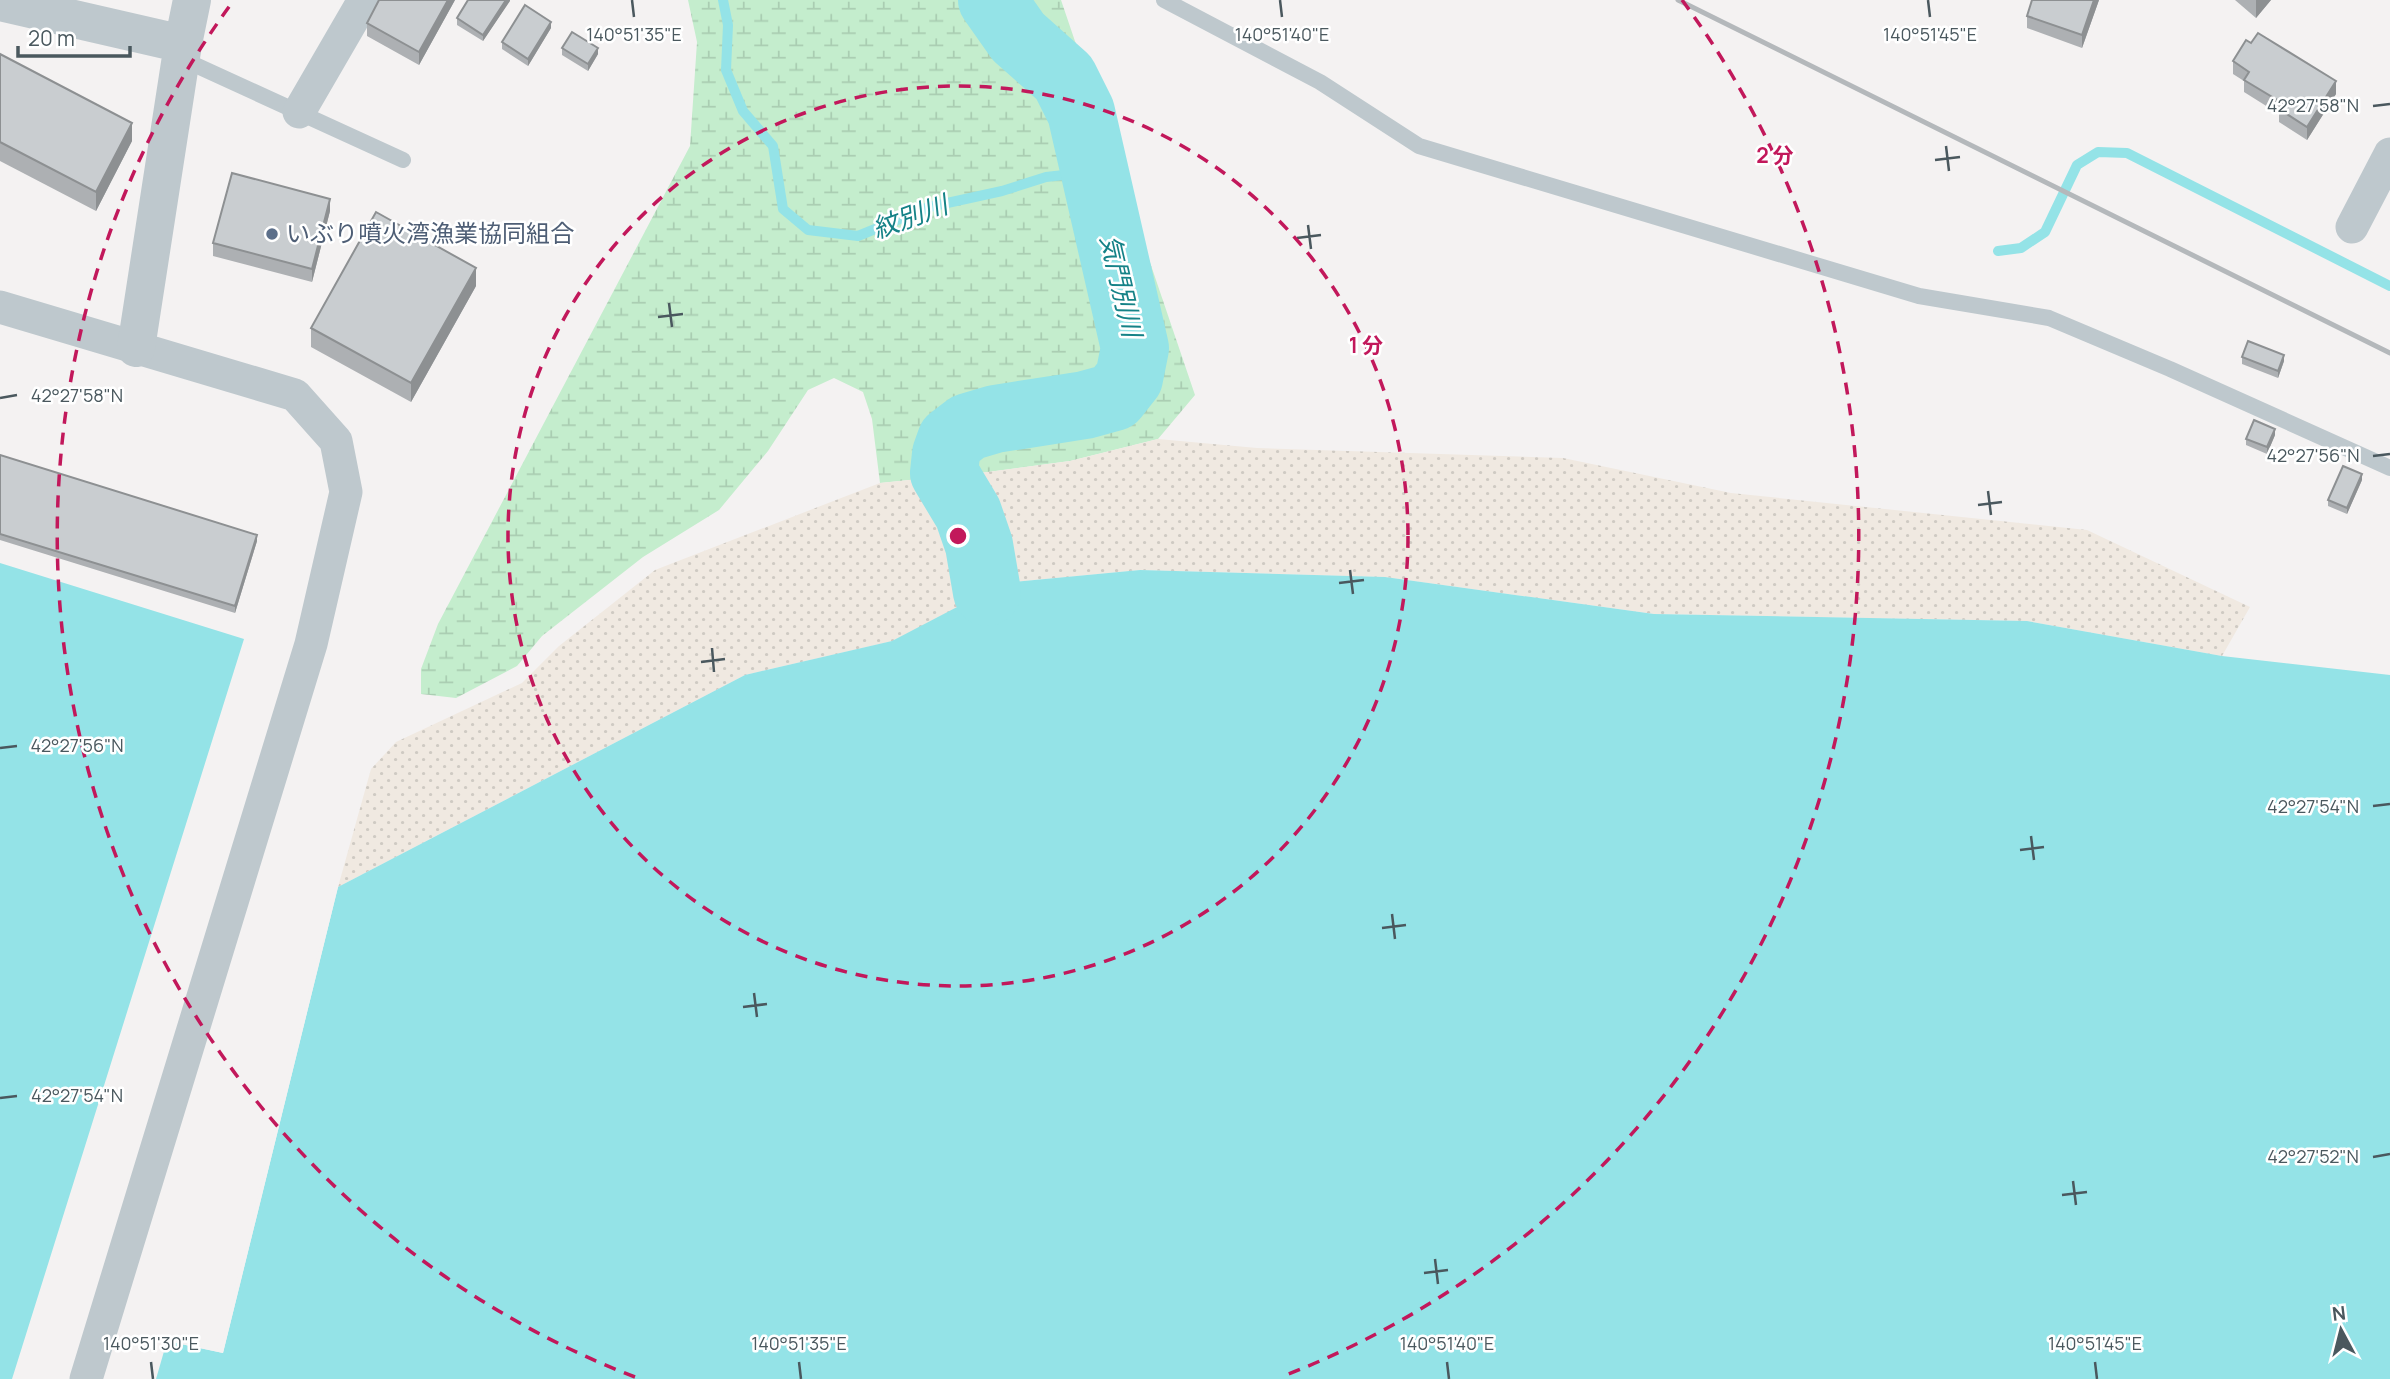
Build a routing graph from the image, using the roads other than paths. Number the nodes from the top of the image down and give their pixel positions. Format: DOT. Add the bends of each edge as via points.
graph roads {
  1 [pos="192,0"];
  2 [pos="364,0"];
  3 [pos="1164,0"];
  4 [pos="0,2"];
  5 [pos="182,51"];
  6 [pos="299,112"];
  7 [pos="2390,154"];
  8 [pos="403,160"];
  9 [pos="2352,227"];
  10 [pos="0,307"];
  11 [pos="136,348"];
  12 [pos="2390,468"];
  13 [pos="86,1379"];
  1 -- 5 [label="street"];
  2 -- 6 [label="street"];
  3 -- 12 [label="lane" via="1320,82 1419,146 1919,296 2049,318"];
  4 -- 5 [label="street"];
  5 -- 6 [label="lane"];
  5 -- 11 [label="street"];
  6 -- 8 [label="lane"];
  7 -- 9 [label="street"];
  10 -- 11 [label="street"];
  11 -- 13 [label="street" via="295,395 337,441 346,492 311,644"];
}
